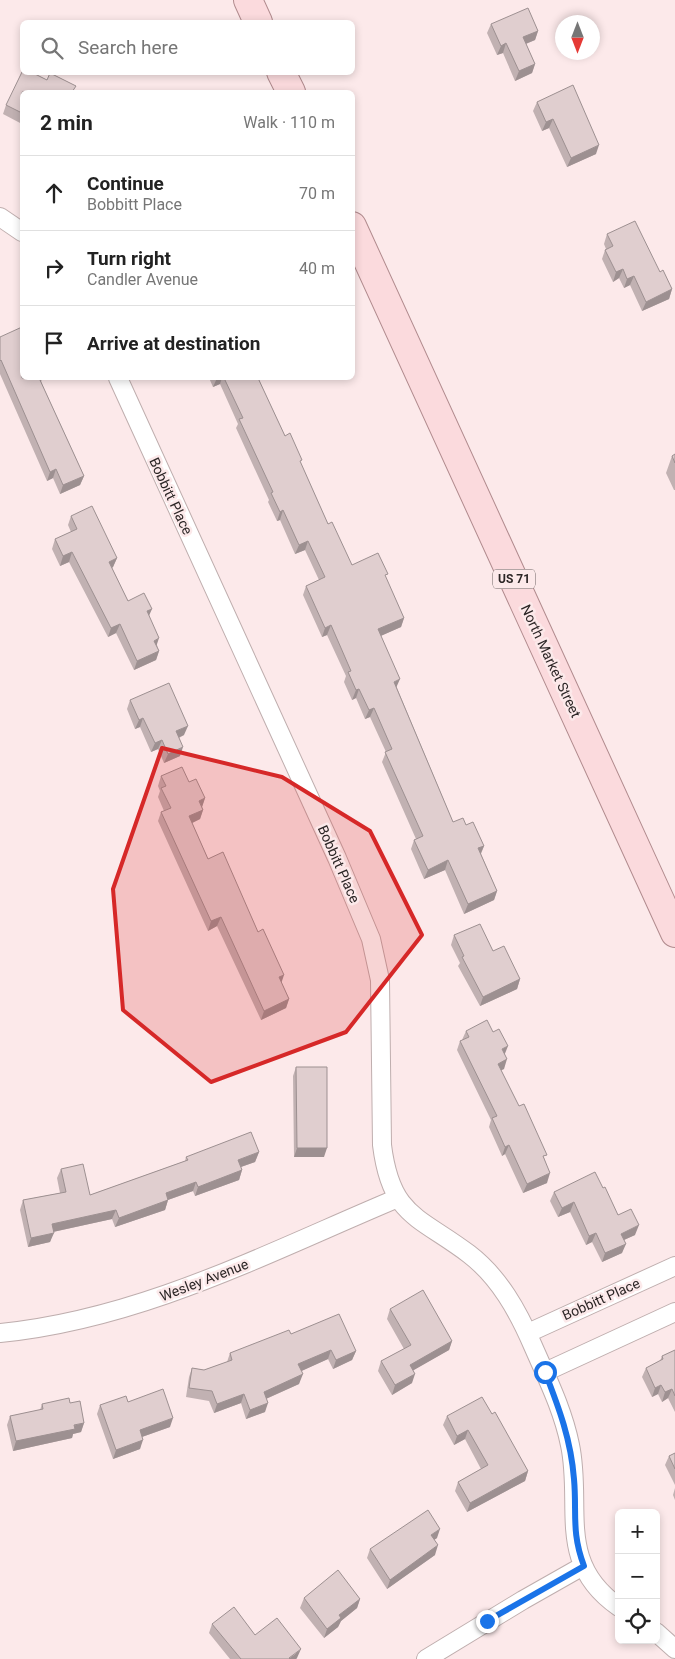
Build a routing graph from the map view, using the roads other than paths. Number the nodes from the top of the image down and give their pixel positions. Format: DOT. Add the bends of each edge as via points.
graph roads {
  1 [pos="248,0"];
  2 [pos="257,20"];
  3 [pos="283,75"];
  4 [pos="290,90"];
  5 [pos="0,217"];
  6 [pos="20,231"];
  7 [pos="355,233"];
  8 [pos="119,380"];
  9 [pos="675,933"];
  10 [pos="398,1198"];
  11 [pos="675,1266"];
  12 [pos="675,1312"];
  13 [pos="528,1332"];
  14 [pos="0,1333"];
  15 [pos="545,1372"];
  16 [pos="584,1566"];
  17 [pos="615,1603"];
  18 [pos="660,1636"];
  19 [pos="675,1649"];
  20 [pos="426,1659"];
  1 -- 2 [label="main road"];
  3 -- 4 [label="main road"];
  5 -- 6 [label="street"];
  7 -- 9 [label="main road, North Market Street / US 71"];
  8 -- 10 [label="street, Bobbitt Place" via="371,939 380,980 382,1145 385,1168"];
  10 -- 13 [label="street, Bobbitt Place" via="423,1224 469,1254 492,1276"];
  10 -- 14 [label="street, Wesley Avenue" via="181,1290 63,1323"];
  11 -- 13 [label="street, Bobbitt Place"];
  12 -- 15 [label="street"];
  13 -- 15 [label="street, Bobbitt Place"];
  15 -- 16 [label="street, Bobbitt Place" via="570,1446 576,1547"];
  16 -- 17 [label="street, Bobbitt Place" via="597,1587"];
  16 -- 20 [label="street"];
  18 -- 19 [label="street"];
}
